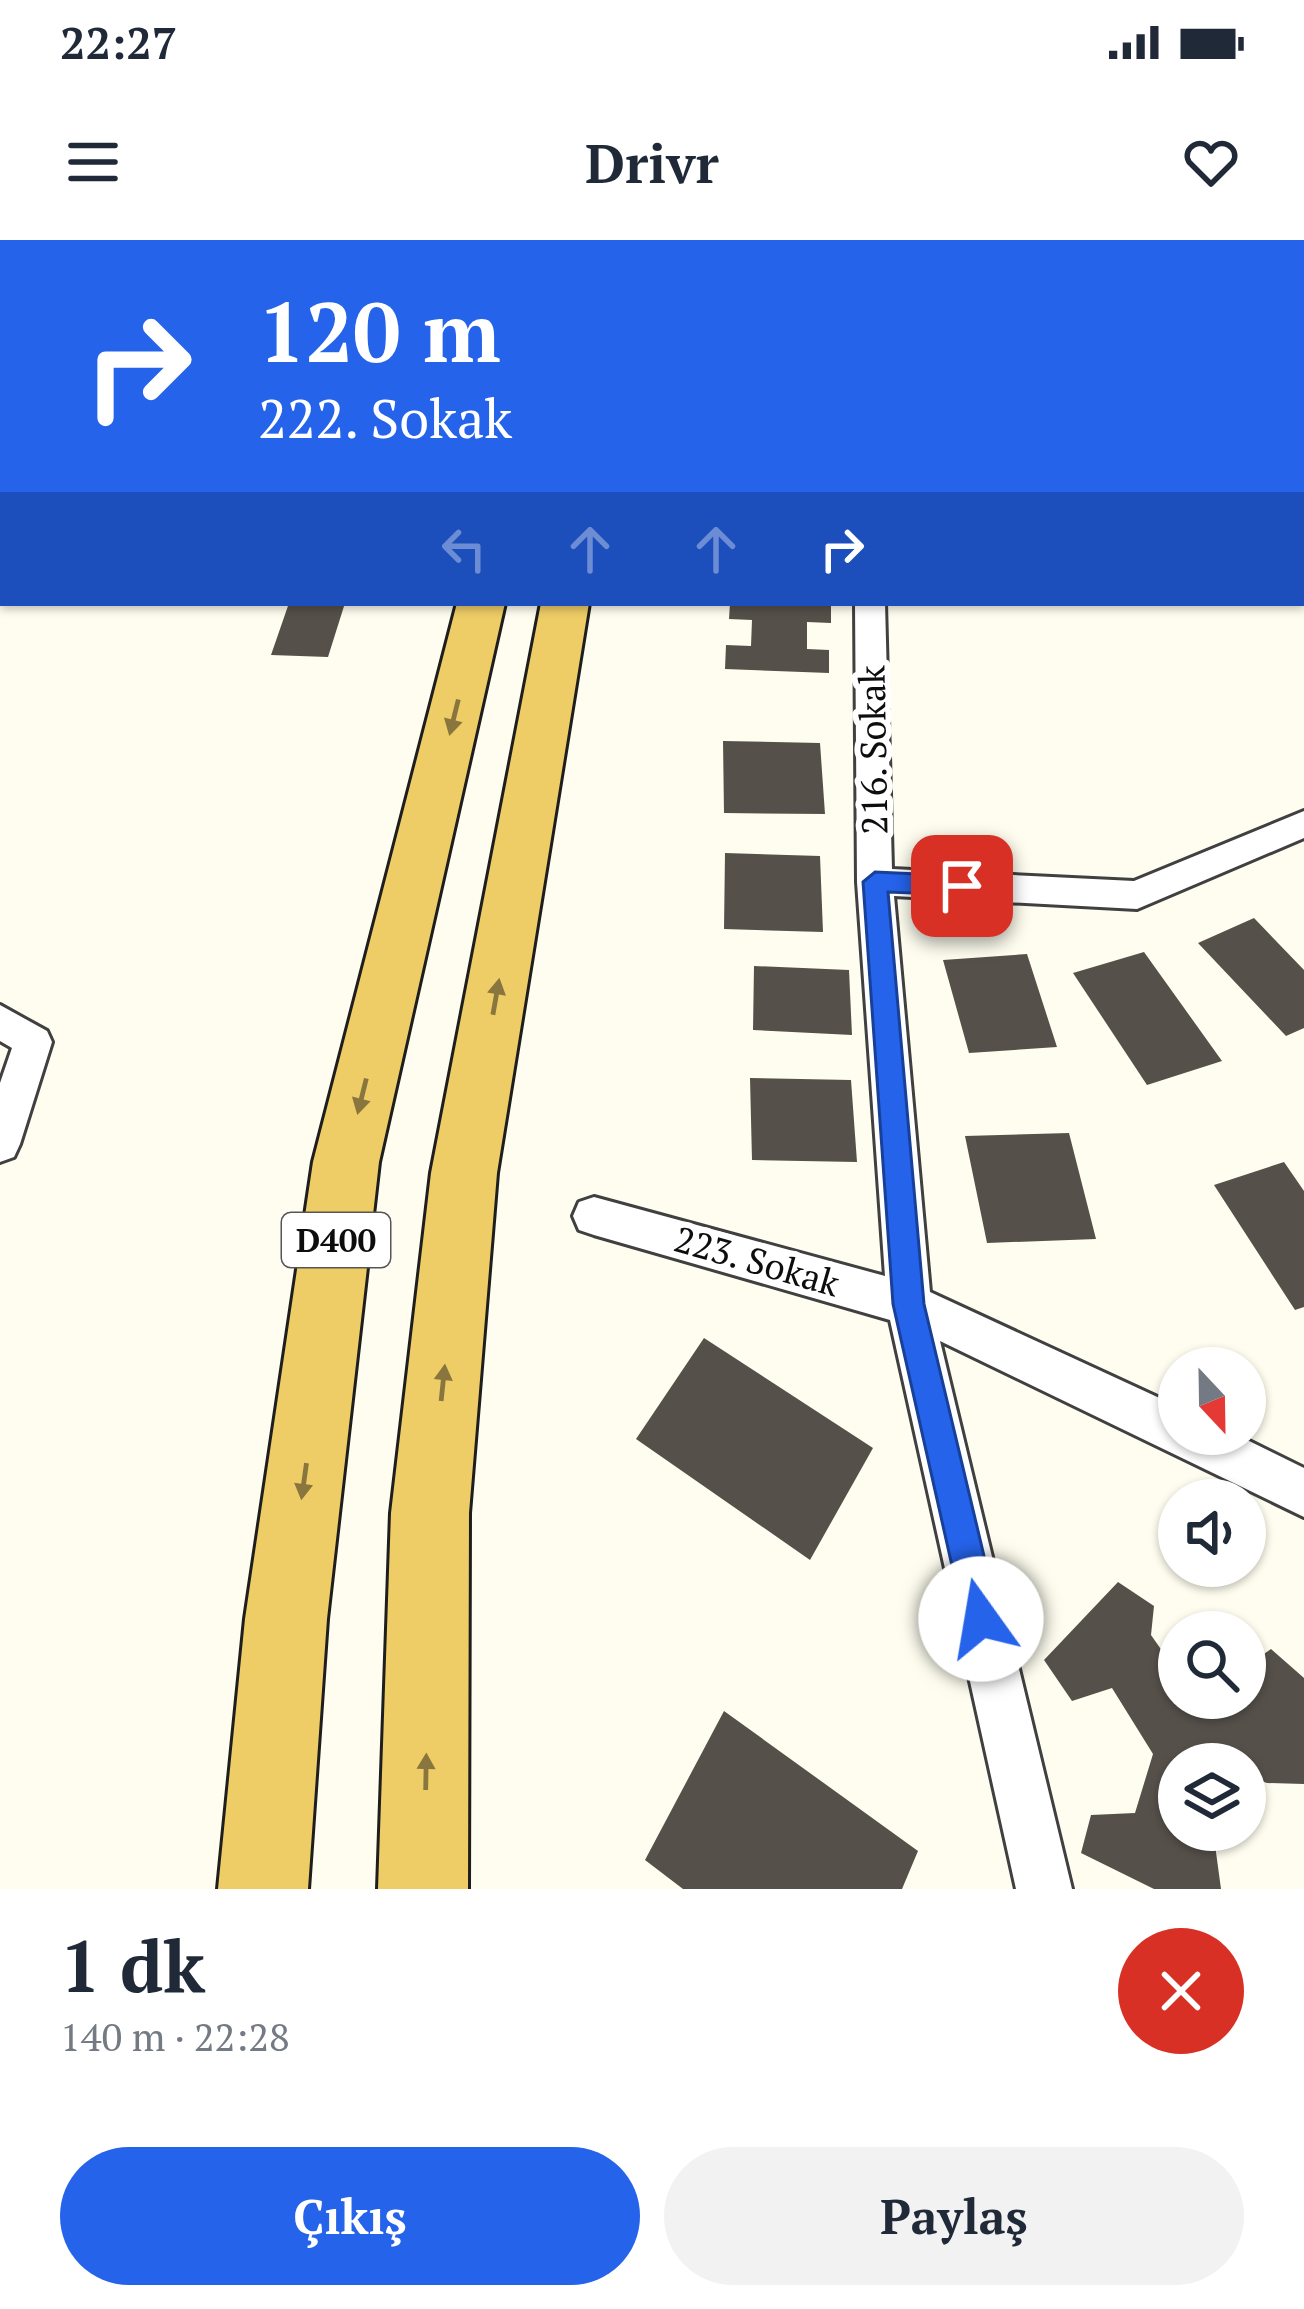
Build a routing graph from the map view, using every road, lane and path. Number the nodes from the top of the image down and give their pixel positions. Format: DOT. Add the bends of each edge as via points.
graph roads {
  1 [pos="481,606"];
  2 [pos="564,606"];
  3 [pos="871,606"];
  4 [pos="1304,824"];
  5 [pos="875,882"];
  6 [pos="16,1032"];
  7 [pos="0,1144"];
  8 [pos="594,1216"];
  9 [pos="909,1304"];
  10 [pos="1158,1422"];
  11 [pos="1227,1455"];
  12 [pos="1304,1493"];
  13 [pos="263,1889"];
  14 [pos="423,1889"];
  15 [pos="1044,1889"];
  1 -- 13 [label="highway, D400, one-way" via="346,1162 286,1619"];
  14 -- 2 [label="highway, one-way" via="430,1513 464,1173"];
  3 -- 5 [label="street, 216. Sokak"];
  4 -- 5 [label="street" via="1137,895"];
  5 -- 9 [label="street, 216. Sokak"];
  6 -- 7 [label="street"];
  8 -- 9 [label="street, 223. Sokak"];
  9 -- 10 [label="street, 223. Sokak"];
  9 -- 15 [label="street, 216. Sokak"];
  11 -- 12 [label="street, 223. Sokak"];
}
